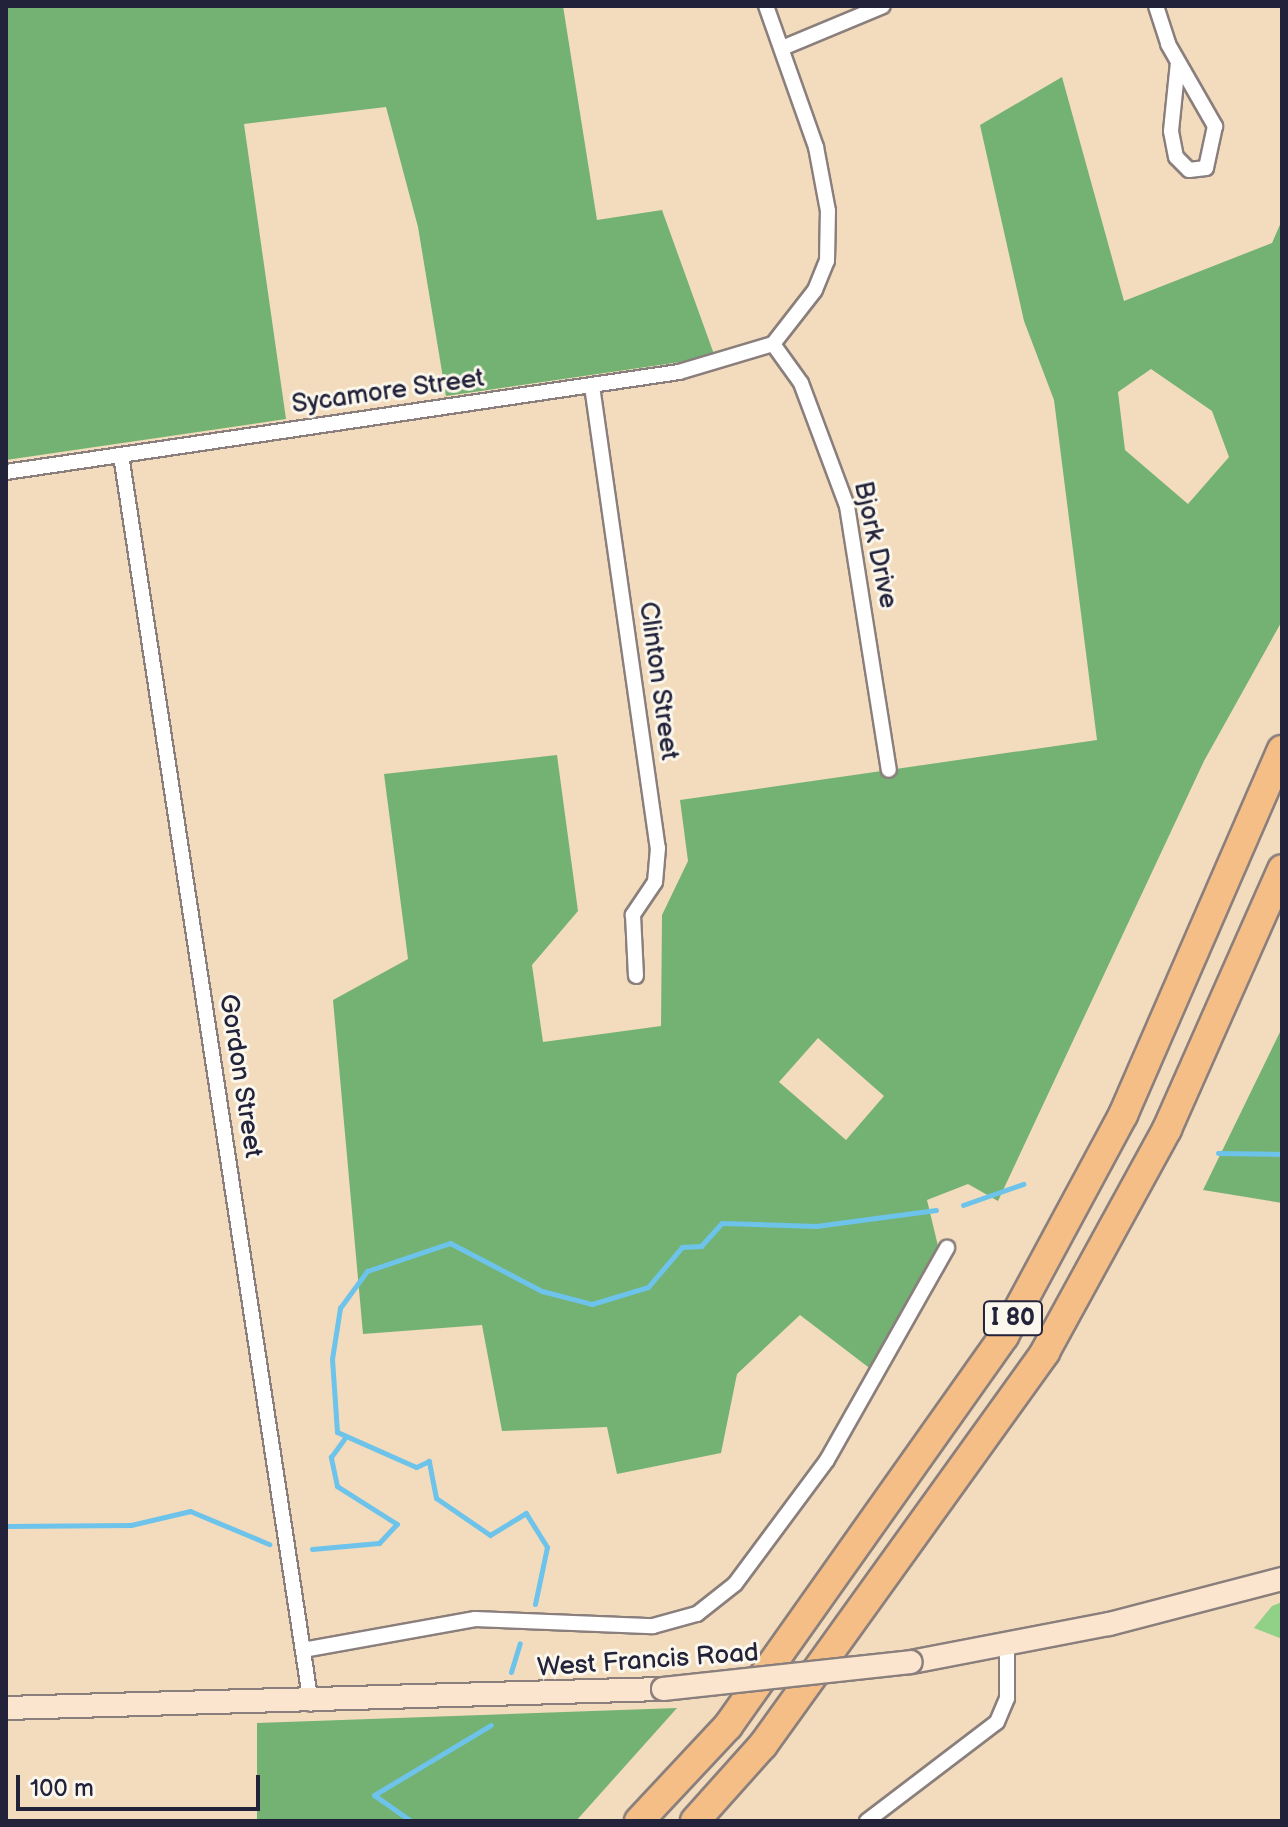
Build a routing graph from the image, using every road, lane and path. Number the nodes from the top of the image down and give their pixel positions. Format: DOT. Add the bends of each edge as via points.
graph roads {
  1 [pos="766,6"];
  2 [pos="883,6"];
  3 [pos="1156,6"];
  4 [pos="782,48"];
  5 [pos="1178,62"];
  6 [pos="773,344"];
  7 [pos="592,386"];
  8 [pos="121,455"];
  9 [pos="6,472"];
  10 [pos="1282,750"];
  11 [pos="889,770"];
  12 [pos="1282,869"];
  13 [pos="636,976"];
  14 [pos="947,1248"];
  15 [pos="1282,1579"];
  16 [pos="1007,1643"];
  17 [pos="303,1650"];
  18 [pos="312,1705"];
  19 [pos="6,1708"];
  20 [pos="639,1821"];
  21 [pos="695,1821"];
  22 [pos="867,1821"];
  1 -- 4 [label="street"];
  2 -- 4 [label="street"];
  3 -- 5 [label="street"];
  4 -- 6 [label="street" via="816,147 828,211 827,261 815,290"];
  5 -- 5 [label="street" via="1171,131 1176,157 1189,170 1206,168 1215,126"];
  6 -- 7 [label="street, Sycamore Street" via="725,363"];
  6 -- 11 [label="street, Bjork Drive" via="801,383 847,506"];
  7 -- 8 [label="street, Sycamore Street"];
  7 -- 13 [label="street, Clinton Street" via="658,848 655,882 633,915"];
  8 -- 9 [label="street, Sycamore Street"];
  8 -- 17 [label="street, Gordon Street"];
  10 -- 20 [label="highway, I 80" via="1123,1115 1004,1336 728,1726"];
  12 -- 21 [label="highway, I 80" via="1167,1129 1045,1352 763,1745"];
  14 -- 17 [label="street, West Francis Road" via="827,1460 735,1584 697,1614 653,1626 475,1619"];
  15 -- 16 [label="street, West Francis Road"];
  16 -- 18 [label="street, West Francis Road, bridge" via="911,1662 663,1689"];
  16 -- 22 [label="street" via="1007,1698 997,1722"];
  17 -- 18 [label="street, Gordon Street"];
  18 -- 19 [label="street, West Francis Road"];
}
